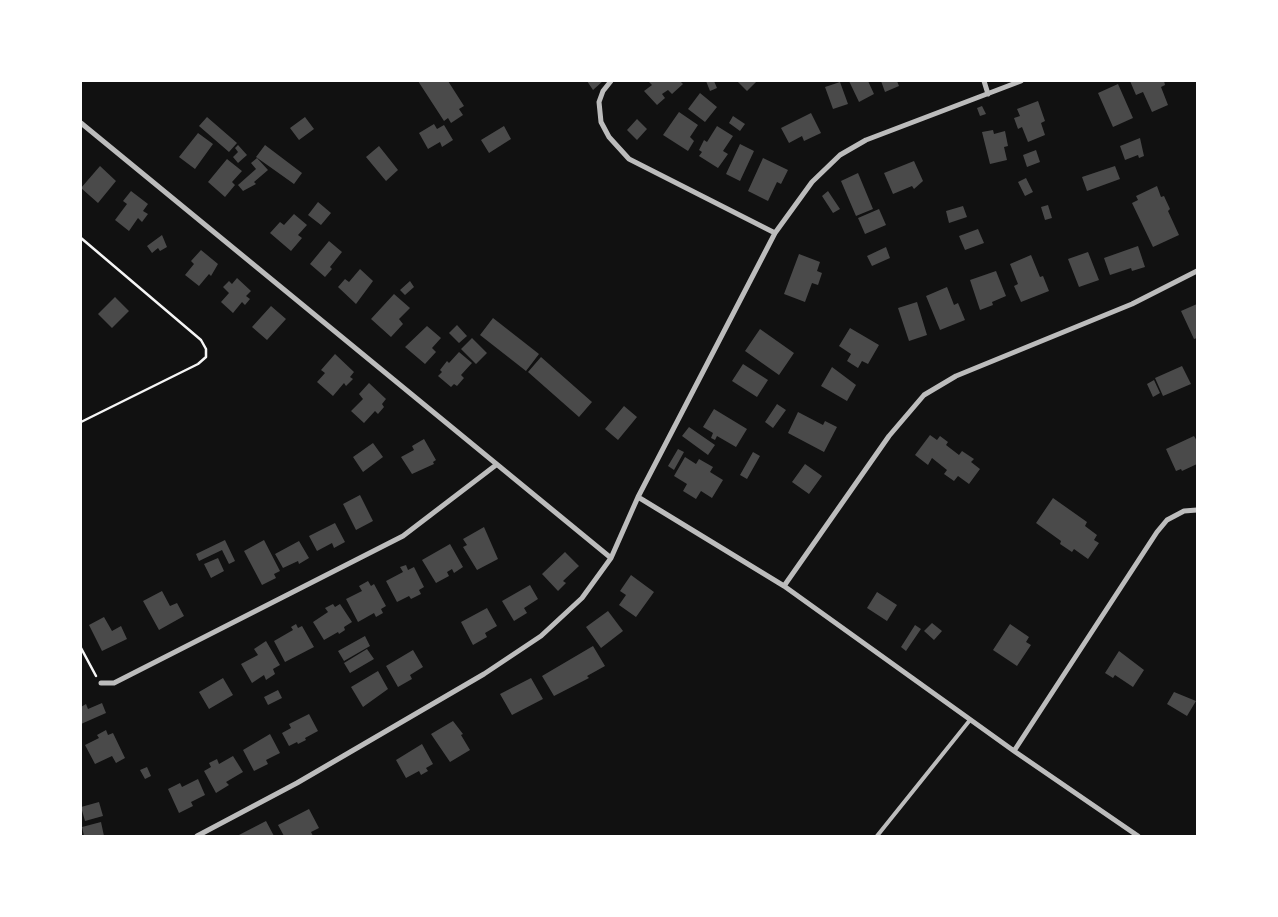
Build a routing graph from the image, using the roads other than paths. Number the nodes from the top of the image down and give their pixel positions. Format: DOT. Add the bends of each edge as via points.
graph roads {
  1 [pos="611,81"];
  2 [pos="984,81"];
  3 [pos="1021,81"];
  4 [pos="988,94"];
  5 [pos="81,124"];
  6 [pos="775,233"];
  7 [pos="1197,271"];
  8 [pos="496,465"];
  9 [pos="638,497"];
  10 [pos="1197,510"];
  11 [pos="610,558"];
  12 [pos="784,586"];
  13 [pos="101,683"];
  14 [pos="970,720"];
  15 [pos="1014,752"];
  16 [pos="197,836"];
  17 [pos="877,836"];
  18 [pos="1138,836"];
  1 -- 6 [label="street" via="602,91 599,102 601,122 609,137 629,159"];
  2 -- 4 [label="street"];
  3 -- 4 [label="street"];
  4 -- 6 [label="street" via="866,140 840,155 812,182"];
  5 -- 8 [label="street"];
  6 -- 9 [label="street"];
  7 -- 12 [label="street" via="1132,304 956,376 924,395 889,436"];
  8 -- 11 [label="street"];
  8 -- 13 [label="street" via="403,536 114,683"];
  9 -- 11 [label="street"];
  9 -- 12 [label="street"];
  10 -- 15 [label="street" via="1167,520 1157,532"];
  11 -- 16 [label="street" via="582,598 533,641 484,674 314,774"];
  12 -- 14 [label="street"];
  14 -- 15 [label="street"];
  14 -- 17 [label="lane"];
  15 -- 18 [label="street"];
}
